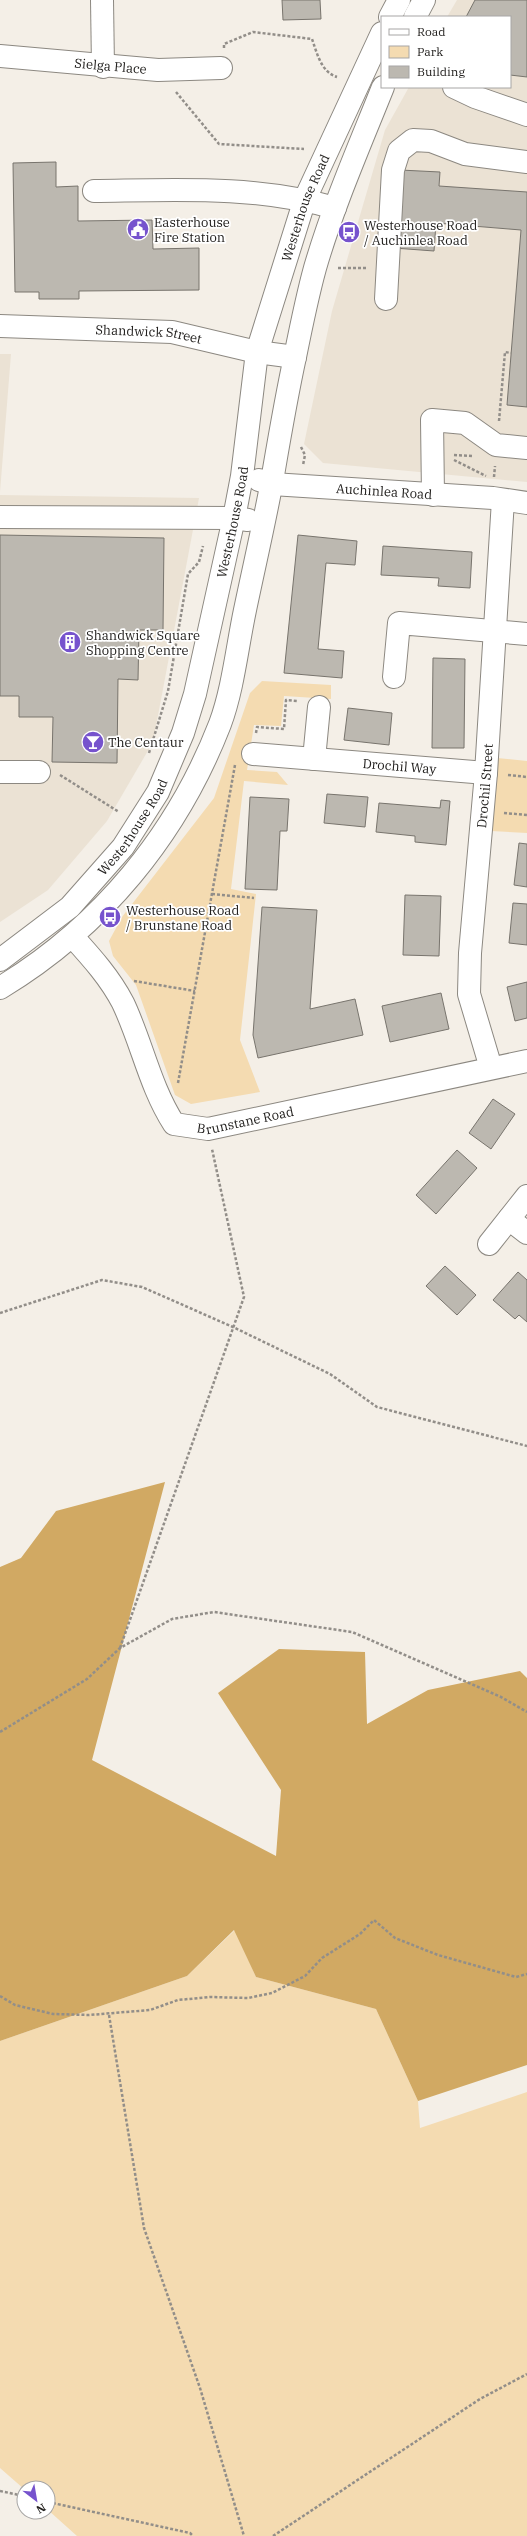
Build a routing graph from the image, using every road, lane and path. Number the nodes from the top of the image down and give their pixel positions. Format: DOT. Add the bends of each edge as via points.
graph roads {
  1 [pos="102,0"];
  2 [pos="399,0"];
  3 [pos="424,0"];
  4 [pos="391,16"];
  5 [pos="416,16"];
  6 [pos="380,43"];
  7 [pos="0,56"];
  8 [pos="103,67"];
  9 [pos="221,68"];
  10 [pos="158,70"];
  11 [pos="337,77"];
  12 [pos="383,88"];
  13 [pos="456,88"];
  14 [pos="527,115"];
  15 [pos="305,149"];
  16 [pos="527,162"];
  17 [pos="94,191"];
  18 [pos="305,199"];
  19 [pos="335,208"];
  20 [pos="315,268"];
  21 [pos="388,268"];
  22 [pos="386,298"];
  23 [pos="0,326"];
  24 [pos="257,352"];
  25 [pos="511,353"];
  26 [pos="295,357"];
  27 [pos="496,445"];
  28 [pos="527,448"];
  29 [pos="242,476"];
  30 [pos="494,480"];
  31 [pos="272,484"];
  32 [pos="433,495"];
  33 [pos="504,500"];
  34 [pos="527,503"];
  35 [pos="0,518"];
  36 [pos="211,518"];
  37 [pos="234,518"];
  38 [pos="263,523"];
  39 [pos="494,632"];
  40 [pos="527,634"];
  41 [pos="394,677"];
  42 [pos="319,707"];
  43 [pos="148,755"];
  44 [pos="244,758"];
  45 [pos="314,759"];
  46 [pos="0,772"];
  47 [pos="39,772"];
  48 [pos="486,773"];
  49 [pos="122,807"];
  50 [pos="212,894"];
  51 [pos="254,898"];
  52 [pos="73,937"];
  53 [pos="0,960"];
  54 [pos="0,988"];
  55 [pos="114,988"];
  56 [pos="195,991"];
  57 [pos="527,1061"];
  58 [pos="492,1068"];
  59 [pos="166,1111"];
  60 [pos="208,1129"];
  61 [pos="527,1196"];
  62 [pos="509,1219"];
  63 [pos="527,1233"];
  64 [pos="489,1244"];
  65 [pos="0,1312"];
  66 [pos="233,1327"];
  67 [pos="527,1446"];
  68 [pos="120,1648"];
  69 [pos="527,1712"];
  70 [pos="0,1732"];
  71 [pos="527,1974"];
  72 [pos="0,1996"];
  73 [pos="109,2015"];
  74 [pos="527,2374"];
  75 [pos="0,2491"];
  76 [pos="16,2494"];
  77 [pos="56,2504"];
  78 [pos="192,2536"];
  79 [pos="244,2536"];
  80 [pos="273,2536"];
  1 -- 8 [label="street"];
  2 -- 4 [label="street"];
  3 -- 5 [label="street"];
  6 -- 18 [label="street, Westerhouse Road"];
  7 -- 8 [label="street, Sielga Place"];
  8 -- 10 [label="street, Sielga Place"];
  9 -- 10 [label="street, Sielga Place"];
  9 -- 11 [label="path" via="224,44 253,32 312,39 322,66 331,76"];
  10 -- 15 [label="path" via="219,144"];
  12 -- 19 [label="street, Westerhouse Road"];
  13 -- 14 [label="street"];
  16 -- 21 [label="street" via="466,154 431,141 414,140 399,151 393,170"];
  17 -- 18 [label="street" via="220,189"];
  18 -- 19 [label="street"];
  18 -- 24 [label="street, Westerhouse Road"];
  19 -- 20 [label="street, Westerhouse Road"];
  20 -- 21 [label="path"];
  20 -- 26 [label="street, Westerhouse Road"];
  21 -- 22 [label="street"];
  23 -- 24 [label="street, Shandwick Street" via="172,332"];
  24 -- 26 [label="street, Shandwick Street"];
  24 -- 29 [label="street, Westerhouse Road"];
  25 -- 27 [label="path" via="505,352"];
  26 -- 31 [label="street, Westerhouse Road"];
  27 -- 28 [label="street"];
  27 -- 30 [label="path" via="496,458 452,455 451,459"];
  27 -- 32 [label="street" via="465,423 432,420"];
  29 -- 31 [label="street, Auchinlea Road"];
  29 -- 37 [label="street, Westerhouse Road"];
  31 -- 32 [label="street, Auchinlea Road"];
  31 -- 38 [label="street, Westerhouse Road"];
  32 -- 33 [label="street, Auchinlea Road"];
  33 -- 34 [label="street, Auchinlea Road"];
  33 -- 39 [label="street, Drochil Street"];
  35 -- 36 [label="street"];
  36 -- 37 [label="street"];
  36 -- 43 [label="path" via="199,562 188,574 168,691"];
  37 -- 38 [label="street"];
  37 -- 53 [label="street, Westerhouse Road" via="195,694 183,733 158,792 123,847 70,907"];
  38 -- 52 [label="street, Westerhouse Road" via="226,701 220,722 194,783 163,835 130,878"];
  39 -- 40 [label="street"];
  39 -- 41 [label="street" via="398,623"];
  39 -- 48 [label="street, Drochil Street"];
  42 -- 45 [label="street"];
  44 -- 45 [label="street, Drochil Way"];
  44 -- 50 [label="path"];
  45 -- 48 [label="street, Drochil Way"];
  46 -- 47 [label="street"];
  47 -- 49 [label="path" via="56,773 118,813"];
  48 -- 58 [label="street, Drochil Street" via="470,953 469,994"];
  50 -- 51 [label="path"];
  50 -- 56 [label="path"];
  52 -- 54 [label="street, Westerhouse Road"];
  52 -- 55 [label="street, Brunstane Road" via="107,975"];
  55 -- 56 [label="path" via="138,980"];
  55 -- 59 [label="street, Brunstane Road" via="123,1004"];
  56 -- 59 [label="path" via="174,1104"];
  57 -- 58 [label="street, Brunstane Road"];
  58 -- 60 [label="street, Brunstane Road"];
  59 -- 60 [label="street, Brunstane Road" via="174,1124"];
  60 -- 66 [label="path" via="244,1297"];
  61 -- 62 [label="street"];
  62 -- 63 [label="street"];
  62 -- 64 [label="street"];
  65 -- 66 [label="path" via="102,1280 142,1287"];
  66 -- 67 [label="path" via="330,1374 377,1407"];
  66 -- 68 [label="path"];
  68 -- 69 [label="path" via="172,1619 214,1612 352,1632 501,1697"];
  68 -- 70 [label="path" via="87,1679"];
  71 -- 73 [label="path" via="516,1977 438,1955 395,1938 374,1920 360,1934 322,1958 306,1976 272,1993 248,1998 210,1997 178,2000 150,2010"];
  72 -- 73 [label="path" via="15,2005 52,2014"];
  73 -- 79 [label="path" via="144,2228 200,2388"];
  74 -- 80 [label="path" via="474,2403"];
  75 -- 76 [label="path"];
  77 -- 78 [label="path" via="190,2533"];
}
